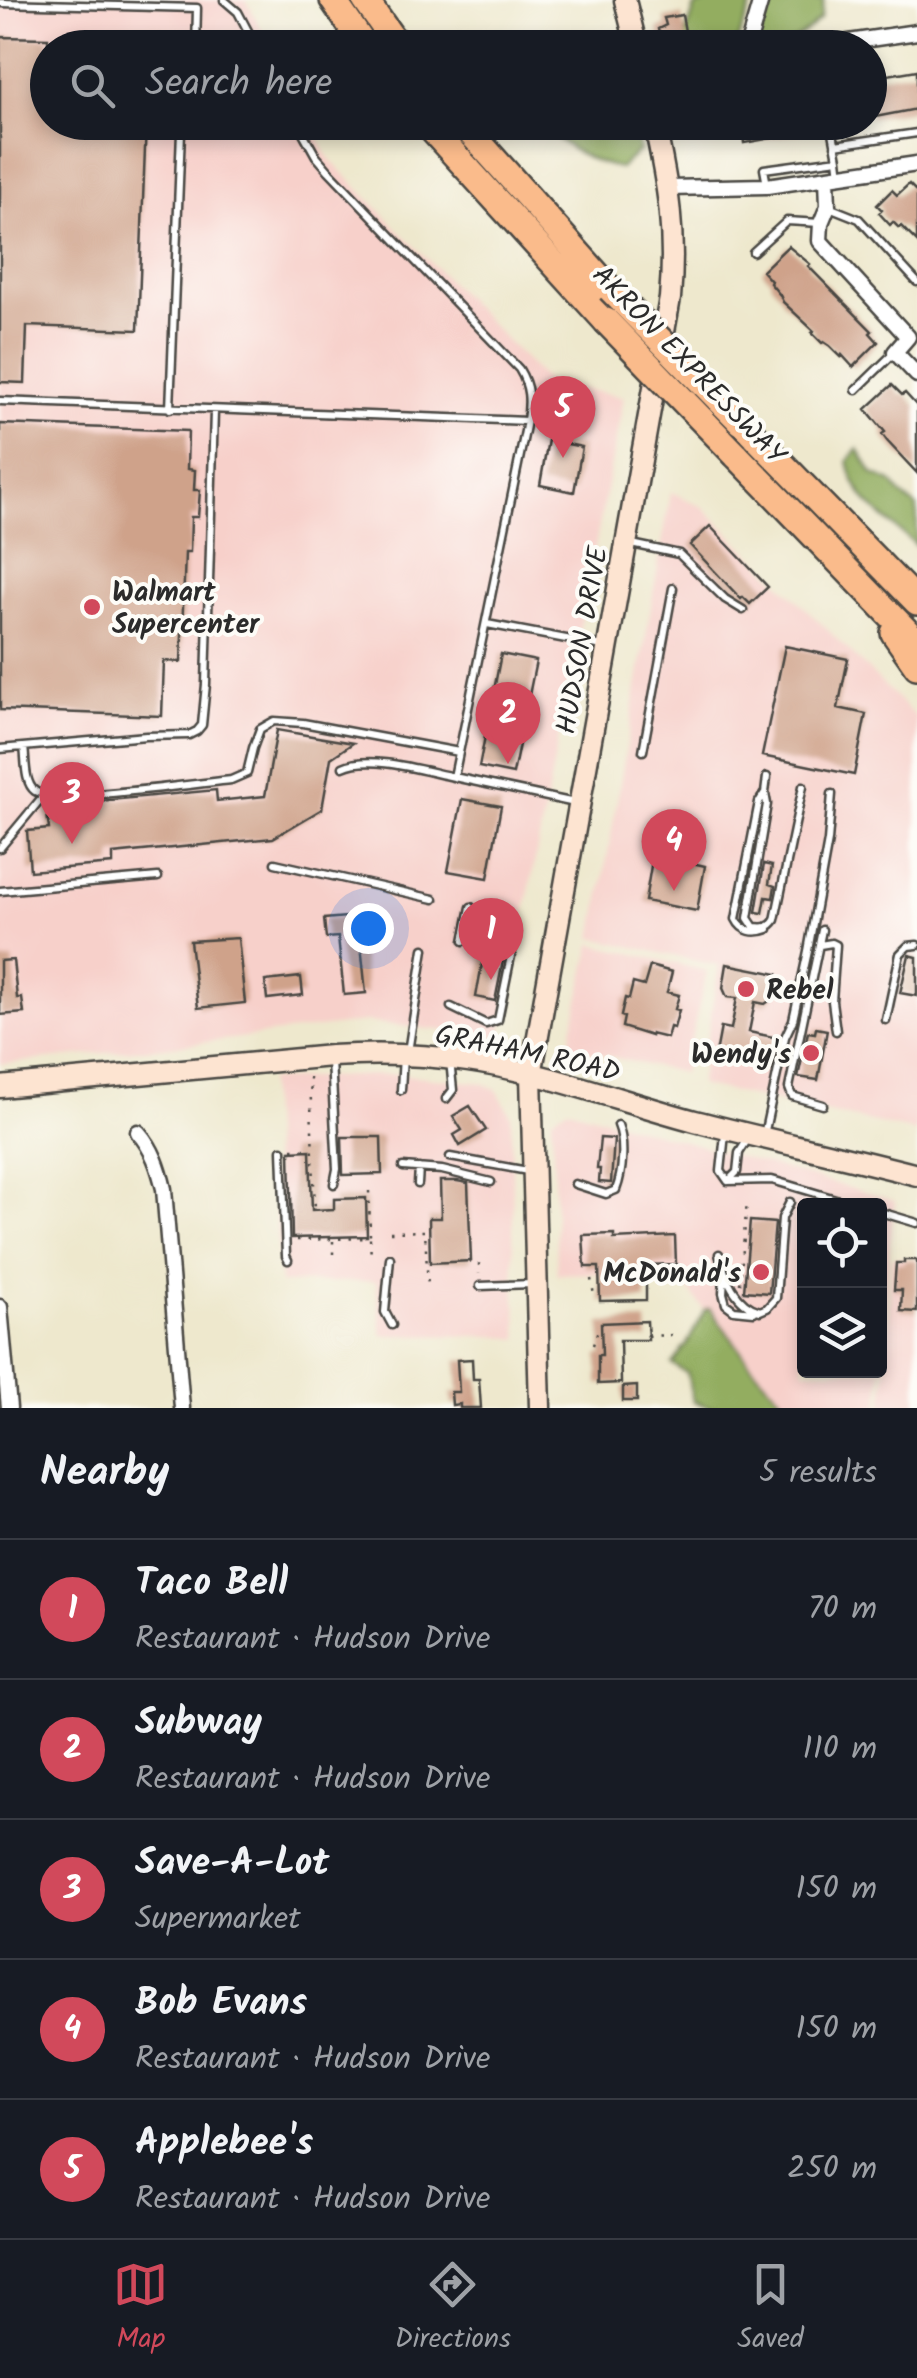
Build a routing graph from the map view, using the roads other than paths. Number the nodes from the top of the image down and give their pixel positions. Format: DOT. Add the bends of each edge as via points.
graph roads {
  1 [pos="224,0"];
  2 [pos="332,0"];
  3 [pos="365,0"];
  4 [pos="625,0"];
  5 [pos="761,0"];
  6 [pos="0,3"];
  7 [pos="196,30"];
  8 [pos="248,30"];
  9 [pos="353,30"];
  10 [pos="386,30"];
  11 [pos="632,30"];
  12 [pos="752,30"];
  13 [pos="917,32"];
  14 [pos="887,36"];
  15 [pos="917,132"];
  16 [pos="887,137"];
  17 [pos="182,140"];
  18 [pos="307,140"];
  19 [pos="440,140"];
  20 [pos="477,140"];
  21 [pos="658,140"];
  22 [pos="834,140"];
  23 [pos="867,140"];
  24 [pos="835,145"];
  25 [pos="838,158"];
  26 [pos="917,164"];
  27 [pos="834,178"];
  28 [pos="767,186"];
  29 [pos="668,188"];
  30 [pos="828,206"];
  31 [pos="821,223"];
  32 [pos="753,252"];
  33 [pos="917,282"];
  34 [pos="913,332"];
  35 [pos="895,352"];
  36 [pos="917,375"];
  37 [pos="856,390"];
  38 [pos="0,401"];
  39 [pos="170,409"];
  40 [pos="214,411"];
  41 [pos="527,421"];
  42 [pos="626,543"];
  43 [pos="853,576"];
  44 [pos="673,588"];
  45 [pos="917,602"];
  46 [pos="743,610"];
  47 [pos="487,624"];
  48 [pos="917,642"];
  49 [pos="608,647"];
  50 [pos="917,666"];
  51 [pos="24,747"];
  52 [pos="0,749"];
  53 [pos="459,752"];
  54 [pos="643,752"];
  55 [pos="343,767"];
  56 [pos="454,777"];
  57 [pos="767,777"];
  58 [pos="803,786"];
  59 [pos="832,794"];
  60 [pos="44,795"];
  61 [pos="581,804"];
  62 [pos="0,848"];
  63 [pos="275,864"];
  64 [pos="158,877"];
  65 [pos="0,891"];
  66 [pos="434,899"];
  67 [pos="470,907"];
  68 [pos="822,930"];
  69 [pos="464,942"];
  70 [pos="819,945"];
  71 [pos="917,945"];
  72 [pos="424,950"];
  73 [pos="512,952"];
  74 [pos="451,1007"];
  75 [pos="886,1020"];
  76 [pos="836,1031"];
  77 [pos="405,1055"];
  78 [pos="331,1056"];
  79 [pos="450,1059"];
  80 [pos="531,1075"];
  81 [pos="0,1087"];
  82 [pos="401,1090"];
  83 [pos="446,1099"];
  84 [pos="823,1105"];
  85 [pos="618,1125"];
  86 [pos="726,1128"];
  87 [pos="138,1132"];
  88 [pos="758,1136"];
  89 [pos="285,1150"];
  90 [pos="450,1157"];
  91 [pos="403,1167"];
  92 [pos="419,1168"];
  93 [pos="534,1172"];
  94 [pos="917,1175"];
  95 [pos="728,1181"];
  96 [pos="491,1182"];
  97 [pos="334,1184"];
  98 [pos="418,1184"];
  99 [pos="575,1184"];
  100 [pos="833,1198"];
  101 [pos="790,1202"];
  102 [pos="887,1214"];
  103 [pos="917,1223"];
  104 [pos="719,1254"];
  105 [pos="390,1258"];
  106 [pos="288,1260"];
  107 [pos="724,1276"];
  108 [pos="537,1284"];
  109 [pos="480,1286"];
  110 [pos="0,1306"];
  111 [pos="760,1311"];
  112 [pos="392,1325"];
  113 [pos="9,1408"];
  114 [pos="182,1408"];
  115 [pos="540,1408"];
  1 -- 8 [label="lane"];
  2 -- 9 [label="highway"];
  3 -- 10 [label="highway"];
  4 -- 11 [label="street"];
  5 -- 12 [label="street"];
  6 -- 7 [label="lane" via="197,8"];
  13 -- 14 [label="street"];
  15 -- 16 [label="lane"];
  17 -- 39 [label="lane"];
  18 -- 41 [label="lane" via="519,370 530,396"];
  19 -- 43 [label="highway, AKRON EXPRESSWAY, bridge"];
  20 -- 45 [label="highway, AKRON EXPRESSWAY, bridge" via="610,289"];
  21 -- 29 [label="street, HUDSON DRIVE"];
  22 -- 24 [label="lane"];
  23 -- 24 [label="lane"];
  24 -- 25 [label="lane"];
  25 -- 27 [label="lane"];
  25 -- 28 [label="lane" via="764,169"];
  26 -- 27 [label="street"];
  27 -- 28 [label="street"];
  27 -- 30 [label="street"];
  28 -- 29 [label="street"];
  29 -- 42 [label="street, HUDSON DRIVE" via="670,298"];
  30 -- 31 [label="street"];
  30 -- 33 [label="lane" via="859,219"];
  31 -- 32 [label="lane" via="787,221"];
  31 -- 34 [label="street" via="820,241"];
  34 -- 35 [label="street"];
  35 -- 36 [label="street"];
  35 -- 37 [label="lane"];
  38 -- 39 [label="lane"];
  39 -- 40 [label="lane"];
  40 -- 41 [label="lane"];
  40 -- 51 [label="lane" via="202,725 189,735"];
  41 -- 47 [label="lane"];
  42 -- 46 [label="lane" via="679,554"];
  42 -- 49 [label="street, HUDSON DRIVE"];
  43 -- 48 [label="highway, AKRON EXPRESSWAY"];
  43 -- 50 [label="highway"];
  44 -- 54 [label="lane"];
  47 -- 49 [label="lane"];
  47 -- 53 [label="lane"];
  49 -- 61 [label="street, HUDSON DRIVE"];
  51 -- 52 [label="lane"];
  51 -- 60 [label="lane" via="28,783"];
  53 -- 56 [label="lane"];
  53 -- 60 [label="lane" via="274,721 260,729 241,777"];
  55 -- 56 [label="lane" via="376,762"];
  56 -- 61 [label="lane"];
  57 -- 58 [label="lane" via="748,918 754,926 775,920"];
  59 -- 88 [label="lane" via="808,951"];
  60 -- 62 [label="lane"];
  61 -- 80 [label="street, HUDSON DRIVE"];
  63 -- 66 [label="lane"];
  64 -- 65 [label="lane"];
  67 -- 69 [label="lane"];
  68 -- 70 [label="lane"];
  70 -- 76 [label="lane" via="836,945"];
  70 -- 84 [label="lane" via="789,1088 792,1096"];
  71 -- 75 [label="lane" via="900,954"];
  72 -- 77 [label="lane"];
  73 -- 74 [label="lane" via="498,1020 486,1024"];
  77 -- 78 [label="street, GRAHAM ROAD"];
  77 -- 79 [label="street, GRAHAM ROAD"];
  77 -- 82 [label="lane"];
  78 -- 81 [label="street, GRAHAM ROAD"];
  78 -- 97 [label="lane"];
  79 -- 80 [label="street, GRAHAM ROAD"];
  79 -- 83 [label="lane" via="453,1090"];
  80 -- 86 [label="street, GRAHAM ROAD"];
  80 -- 93 [label="street, HUDSON DRIVE"];
  85 -- 99 [label="lane" via="616,1190 606,1194"];
  86 -- 88 [label="street, GRAHAM ROAD"];
  86 -- 95 [label="lane" via="721,1171"];
  87 -- 114 [label="street" via="159,1166 164,1190"];
  88 -- 94 [label="street, GRAHAM ROAD"];
  88 -- 95 [label="lane" via="739,1153 737,1172"];
  89 -- 106 [label="lane"];
  90 -- 93 [label="lane"];
  91 -- 92 [label="lane"];
  92 -- 96 [label="lane"];
  92 -- 98 [label="lane"];
  93 -- 108 [label="street, HUDSON DRIVE"];
  95 -- 100 [label="lane" via="772,1180"];
  101 -- 111 [label="lane" via="782,1218 776,1298"];
  102 -- 103 [label="lane"];
  104 -- 107 [label="lane"];
  105 -- 112 [label="lane" via="386,1312"];
  107 -- 111 [label="lane"];
  107 -- 111 [label="lane" via="729,1308"];
  108 -- 109 [label="lane"];
  108 -- 115 [label="street, HUDSON DRIVE"];
  110 -- 113 [label="street"];
}
